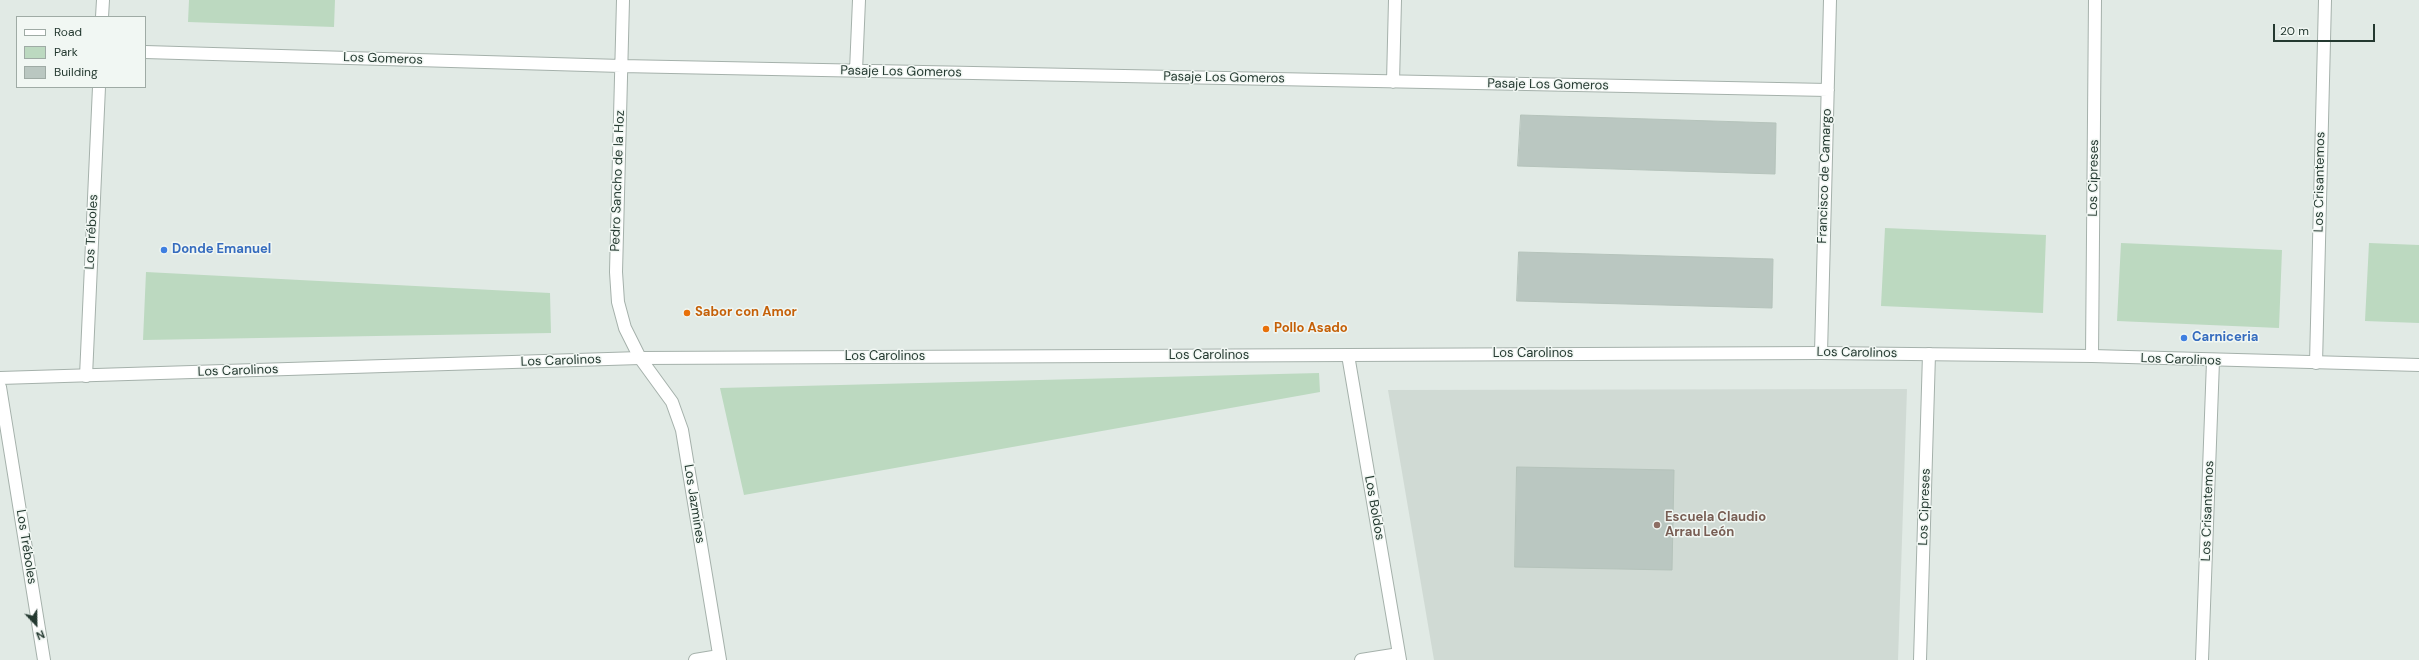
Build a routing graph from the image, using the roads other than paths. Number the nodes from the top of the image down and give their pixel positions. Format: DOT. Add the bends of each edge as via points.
graph roads {
  1 [pos="102,0"];
  2 [pos="623,0"];
  3 [pos="859,0"];
  4 [pos="1395,0"];
  5 [pos="1830,0"];
  6 [pos="2095,0"];
  7 [pos="2325,0"];
  8 [pos="102,16"];
  9 [pos="146,52"];
  10 [pos="621,66"];
  11 [pos="856,71"];
  12 [pos="1393,82"];
  13 [pos="99,88"];
  14 [pos="1828,90"];
  15 [pos="1821,353"];
  16 [pos="1929,354"];
  17 [pos="1348,355"];
  18 [pos="2092,356"];
  19 [pos="640,358"];
  20 [pos="2213,361"];
  21 [pos="2316,363"];
  22 [pos="2419,365"];
  23 [pos="86,376"];
  24 [pos="0,378"];
  25 [pos="0,387"];
  26 [pos="1400,657"];
  27 [pos="719,658"];
  28 [pos="44,660"];
  29 [pos="695,660"];
  30 [pos="1361,660"];
  31 [pos="1920,660"];
  32 [pos="2202,660"];
  1 -- 8 [label="street"];
  2 -- 10 [label="street, Pedro Sancho de la Hoz"];
  3 -- 11 [label="street"];
  4 -- 12 [label="street"];
  5 -- 14 [label="street, Francisco de Camargo"];
  6 -- 18 [label="street, Los Cipreses"];
  7 -- 21 [label="street, Los Crisantemos"];
  9 -- 10 [label="street, Los Gomeros"];
  10 -- 11 [label="street, Pasaje Los Gomeros"];
  10 -- 19 [label="street, Pedro Sancho de la Hoz" via="616,272 618,302 625,328"];
  11 -- 12 [label="street, Pasaje Los Gomeros"];
  12 -- 14 [label="street, Pasaje Los Gomeros"];
  13 -- 23 [label="street, Los Tréboles"];
  14 -- 15 [label="street, Francisco de Camargo"];
  15 -- 16 [label="street, Los Carolinos"];
  15 -- 17 [label="street, Los Carolinos"];
  16 -- 18 [label="street, Los Carolinos"];
  16 -- 31 [label="street, Los Cipreses"];
  17 -- 19 [label="street, Los Carolinos"];
  17 -- 26 [label="street, Los Boldos"];
  18 -- 20 [label="street, Los Carolinos"];
  19 -- 23 [label="street, Los Carolinos"];
  19 -- 27 [label="street, Los Jazmines" via="672,402 682,430"];
  20 -- 21 [label="street, Los Carolinos"];
  20 -- 32 [label="street, Los Crisantemos"];
  21 -- 22 [label="street, Los Carolinos"];
  23 -- 24 [label="street, Los Carolinos"];
  25 -- 28 [label="street, Los Tréboles"];
  26 -- 30 [label="street"];
  27 -- 29 [label="street"];
}
